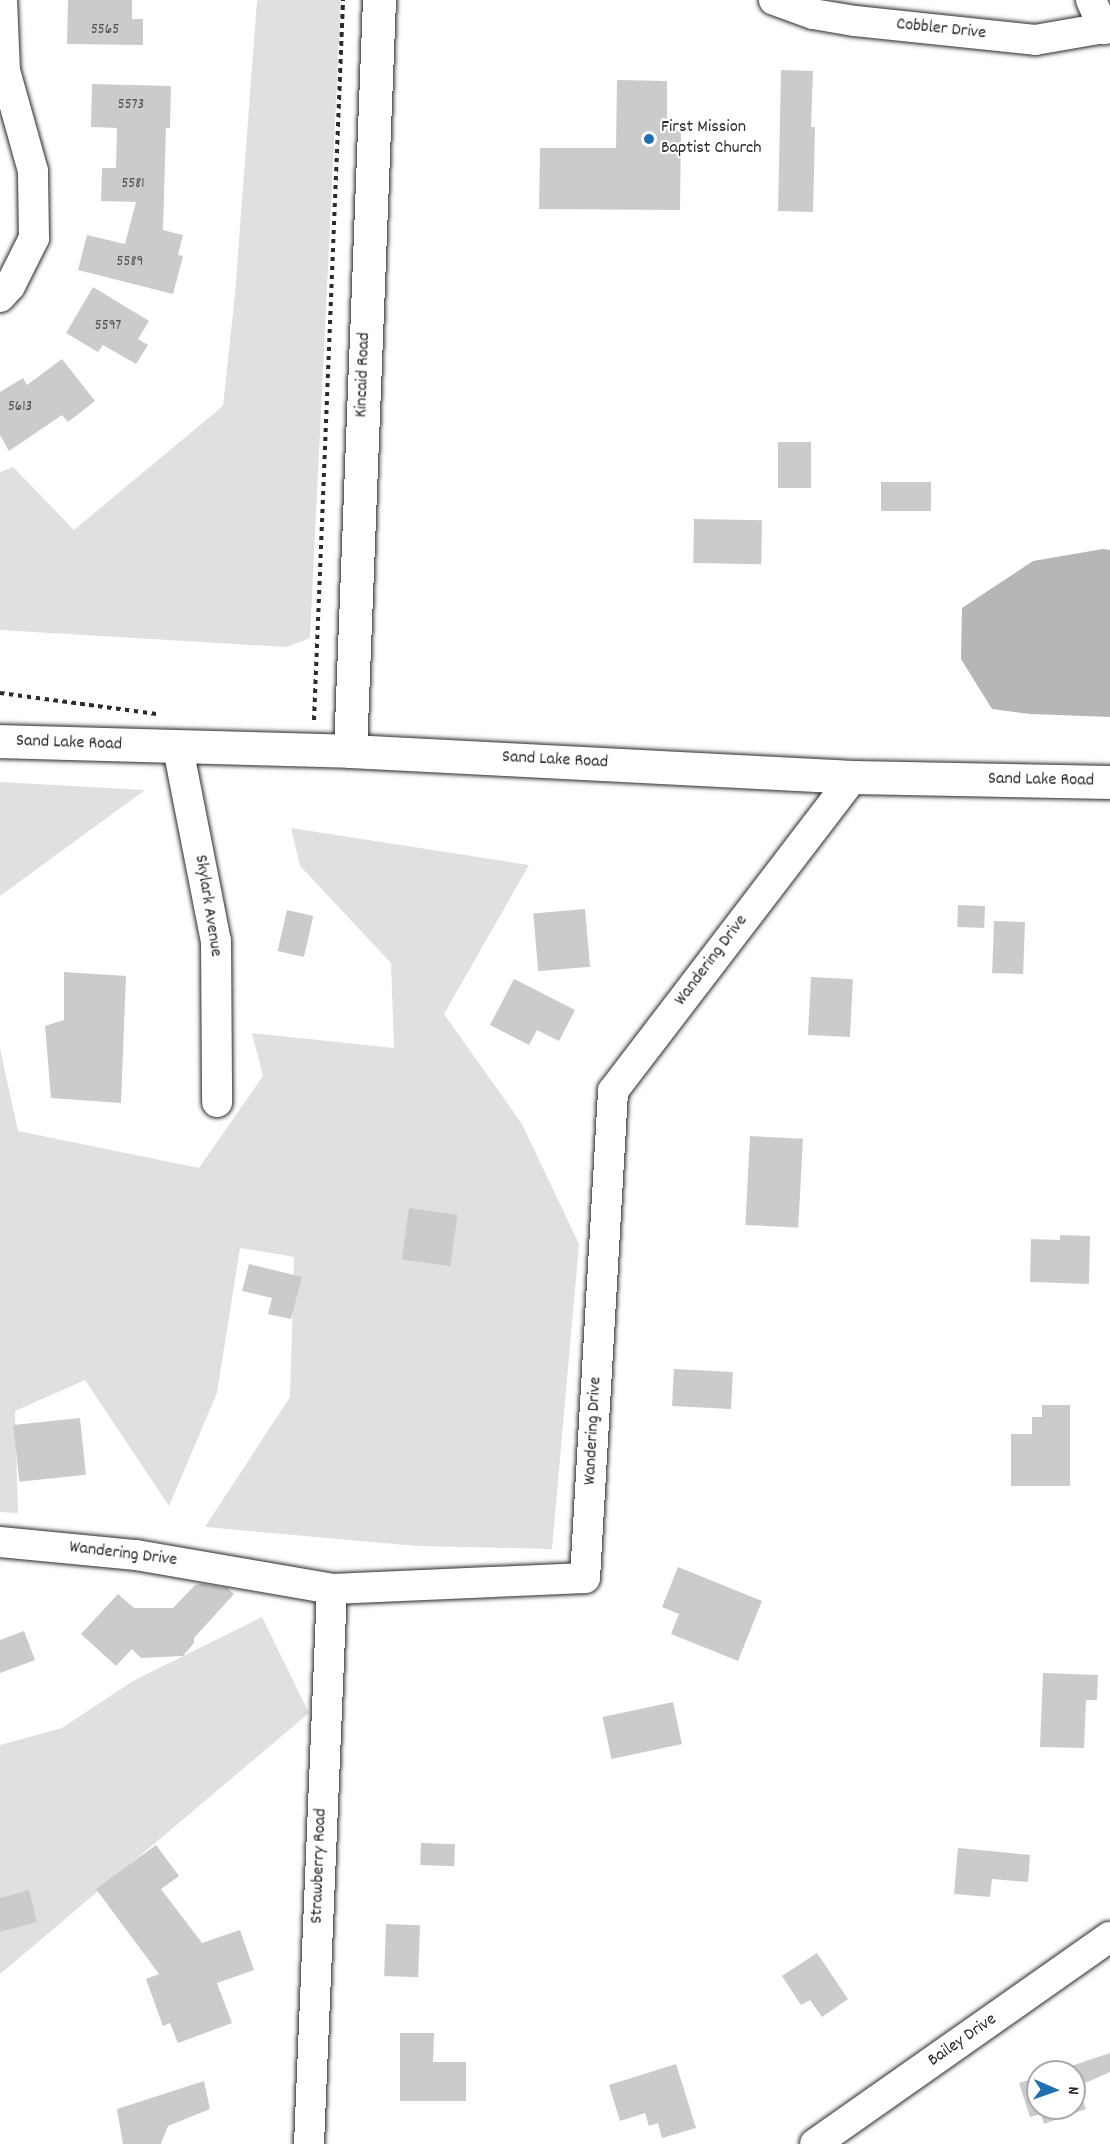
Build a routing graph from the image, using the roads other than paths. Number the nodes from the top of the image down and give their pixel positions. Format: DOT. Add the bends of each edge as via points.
graph roads {
  1 [pos="2,0"];
  2 [pos="379,0"];
  3 [pos="774,0"];
  4 [pos="1091,0"];
  5 [pos="1107,28"];
  6 [pos="0,297"];
  7 [pos="0,741"];
  8 [pos="178,748"];
  9 [pos="350,751"];
  10 [pos="853,777"];
  11 [pos="1110,782"];
  12 [pos="217,1102"];
  13 [pos="0,1542"];
  14 [pos="332,1589"];
  15 [pos="1110,1937"];
  16 [pos="309,2144"];
  17 [pos="815,2144"];
  1 -- 6 [label="street" via="5,70 33,171 34,238 10,286"];
  2 -- 9 [label="main road, Kincaid Road"];
  3 -- 5 [label="street, Cobbler Drive" via="813,15 1035,40"];
  4 -- 5 [label="street"];
  7 -- 8 [label="main road, Sand Lake Road"];
  8 -- 9 [label="main road, Sand Lake Road"];
  8 -- 12 [label="street, Skylark Avenue" via="216,941"];
  9 -- 10 [label="main road, Sand Lake Road"];
  10 -- 11 [label="main road, Sand Lake Road"];
  10 -- 14 [label="street, Wandering Drive" via="613,1091 585,1578"];
  13 -- 14 [label="street, Wandering Drive" via="136,1555"];
  14 -- 16 [label="street, Strawberry Road"];
  15 -- 17 [label="street, Bailey Drive"];
}
